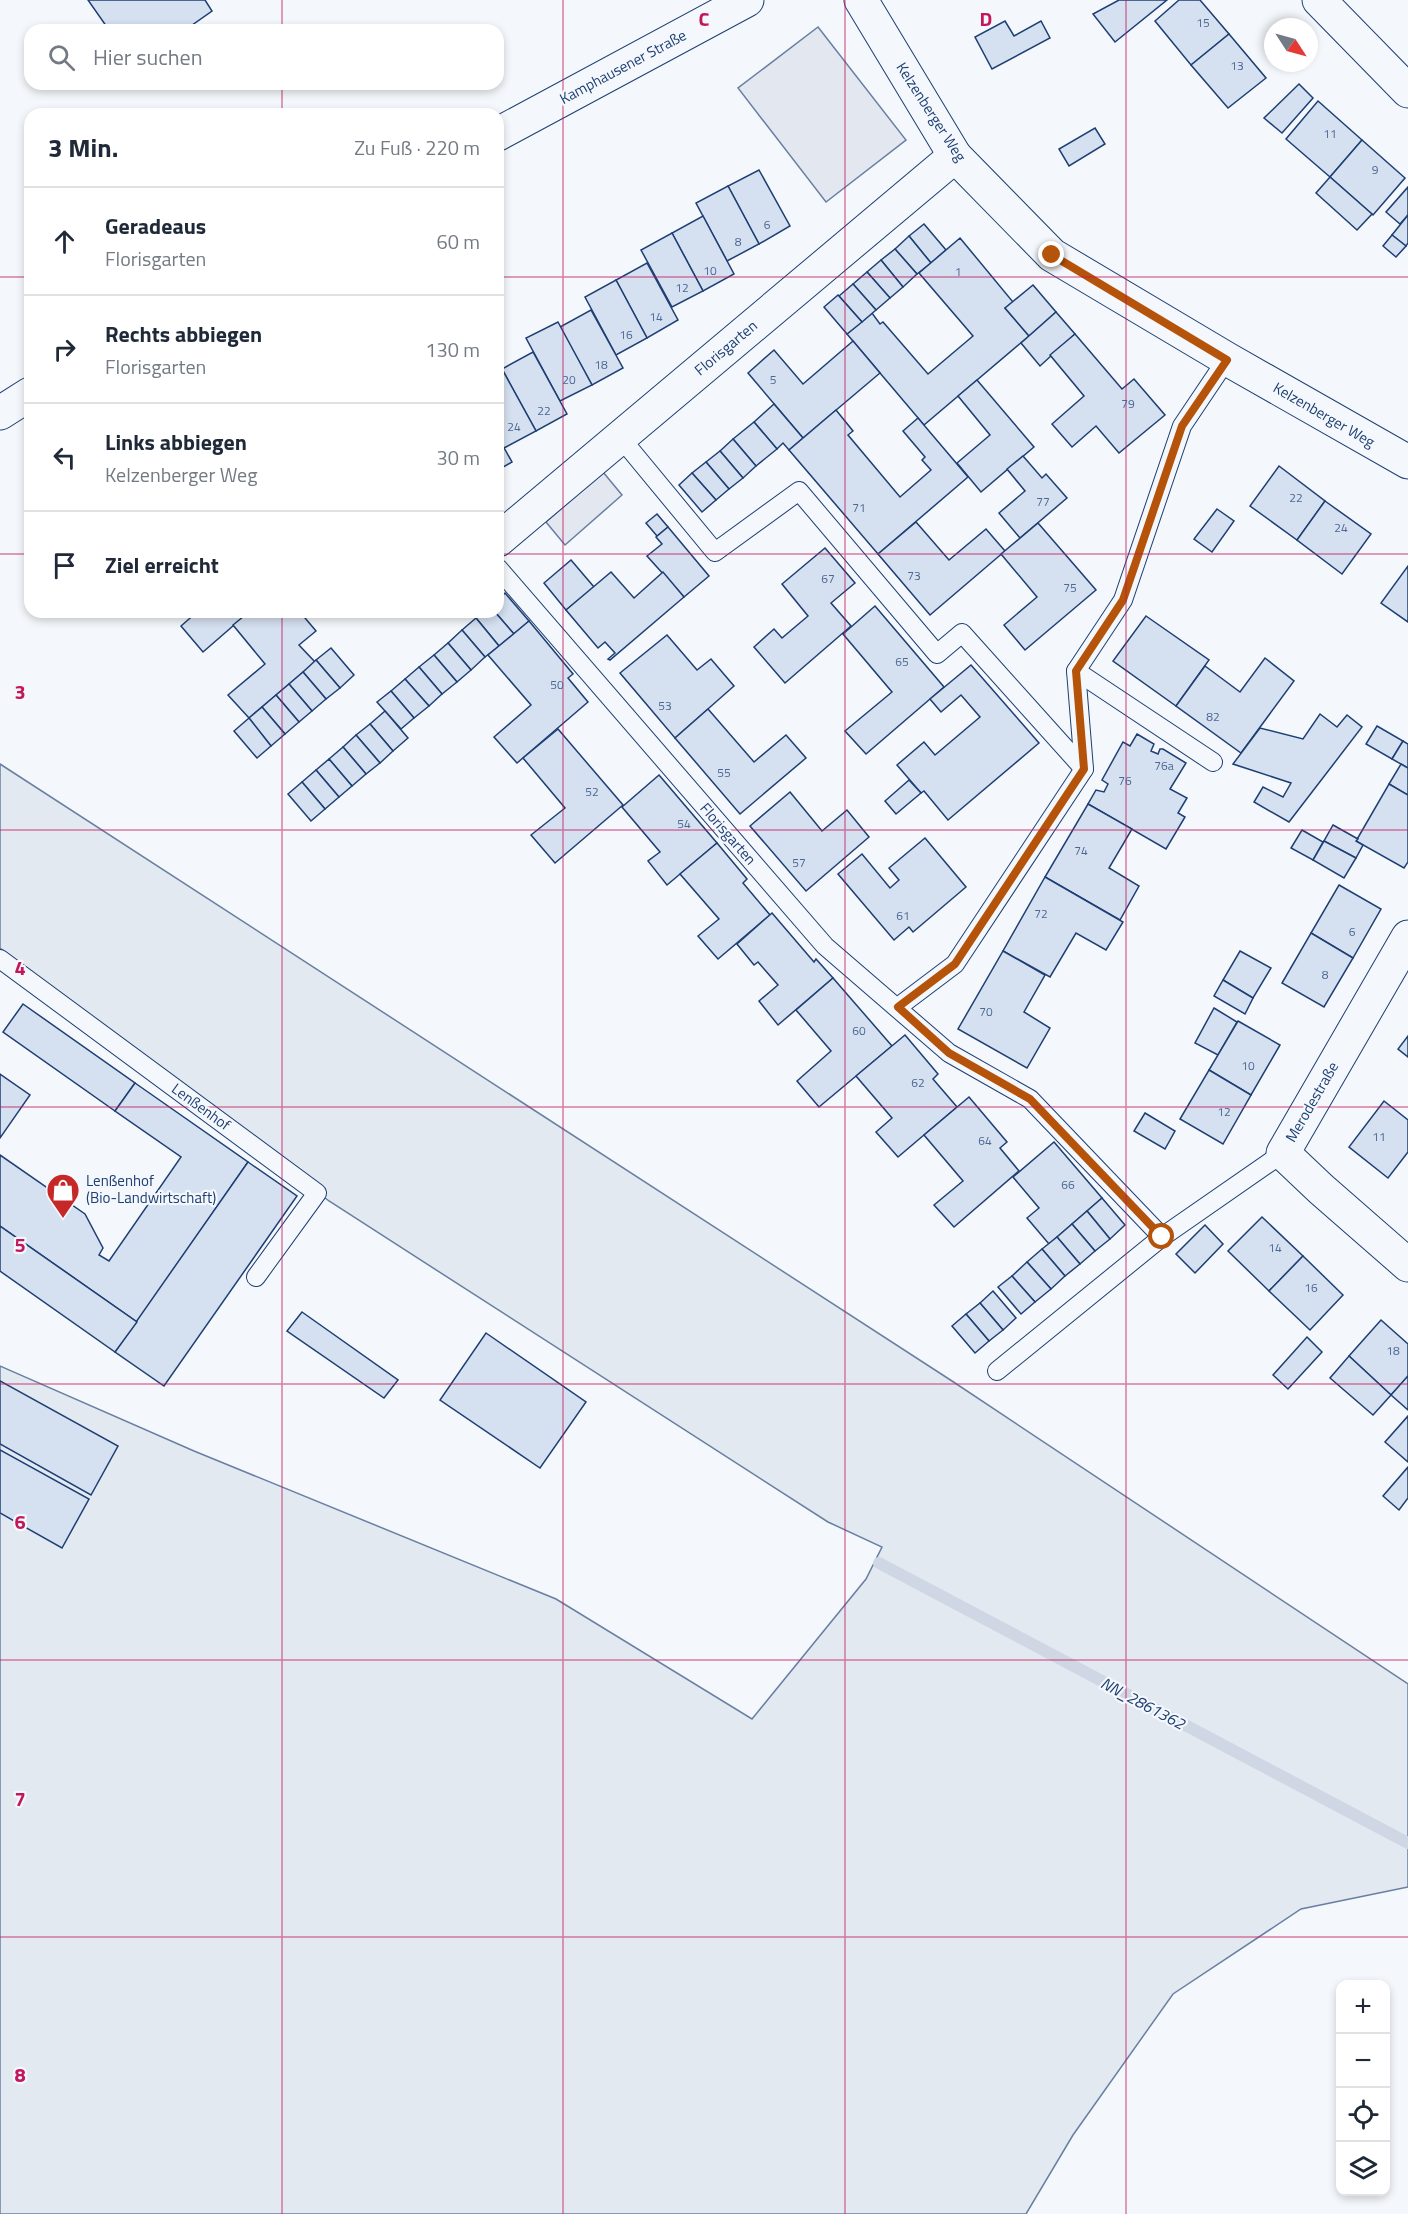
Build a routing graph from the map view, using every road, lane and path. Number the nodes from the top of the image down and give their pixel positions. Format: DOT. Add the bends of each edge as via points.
graph roads {
  1 [pos="747,0"];
  2 [pos="861,0"];
  3 [pos="1319,0"];
  4 [pos="1408,91"];
  5 [pos="504,131"];
  6 [pos="955,156"];
  7 [pos="1227,360"];
  8 [pos="24,398"];
  9 [pos="0,413"];
  10 [pos="621,437"];
  11 [pos="1408,462"];
  12 [pos="504,535"];
  13 [pos="504,575"];
  14 [pos="1076,671"];
  15 [pos="1213,762"];
  16 [pos="1084,769"];
  17 [pos="1408,937"];
  18 [pos="0,959"];
  19 [pos="898,1007"];
  20 [pos="1283,1153"];
  21 [pos="1162,1237"];
  22 [pos="1408,1265"];
  23 [pos="256,1277"];
  24 [pos="997,1371"];
  1 -- 5 [label="street, Kamphausener Straße"];
  2 -- 6 [label="street, Kelzenberger Weg"];
  3 -- 4 [label="street"];
  6 -- 7 [label="street, Kelzenberger Weg" via="1052,255"];
  6 -- 10 [label="street, Florisgarten"];
  7 -- 11 [label="street, Kelzenberger Weg"];
  7 -- 14 [label="lane" via="1182,426 1123,600"];
  8 -- 9 [label="street"];
  10 -- 12 [label="street, Florisgarten"];
  10 -- 16 [label="lane" via="715,552 799,490 937,654 962,633"];
  13 -- 19 [label="lane, Florisgarten" via="825,946"];
  14 -- 15 [label="lane"];
  14 -- 16 [label="lane"];
  16 -- 19 [label="lane" via="955,964"];
  17 -- 20 [label="street, Merodestraße"];
  18 -- 23 [label="lane, Lenßenhof" via="317,1193"];
  19 -- 21 [label="lane, Florisgarten" via="949,1053 1030,1099"];
  20 -- 21 [label="lane"];
  20 -- 22 [label="street, Merodestraße"];
  21 -- 24 [label="lane"];
}
